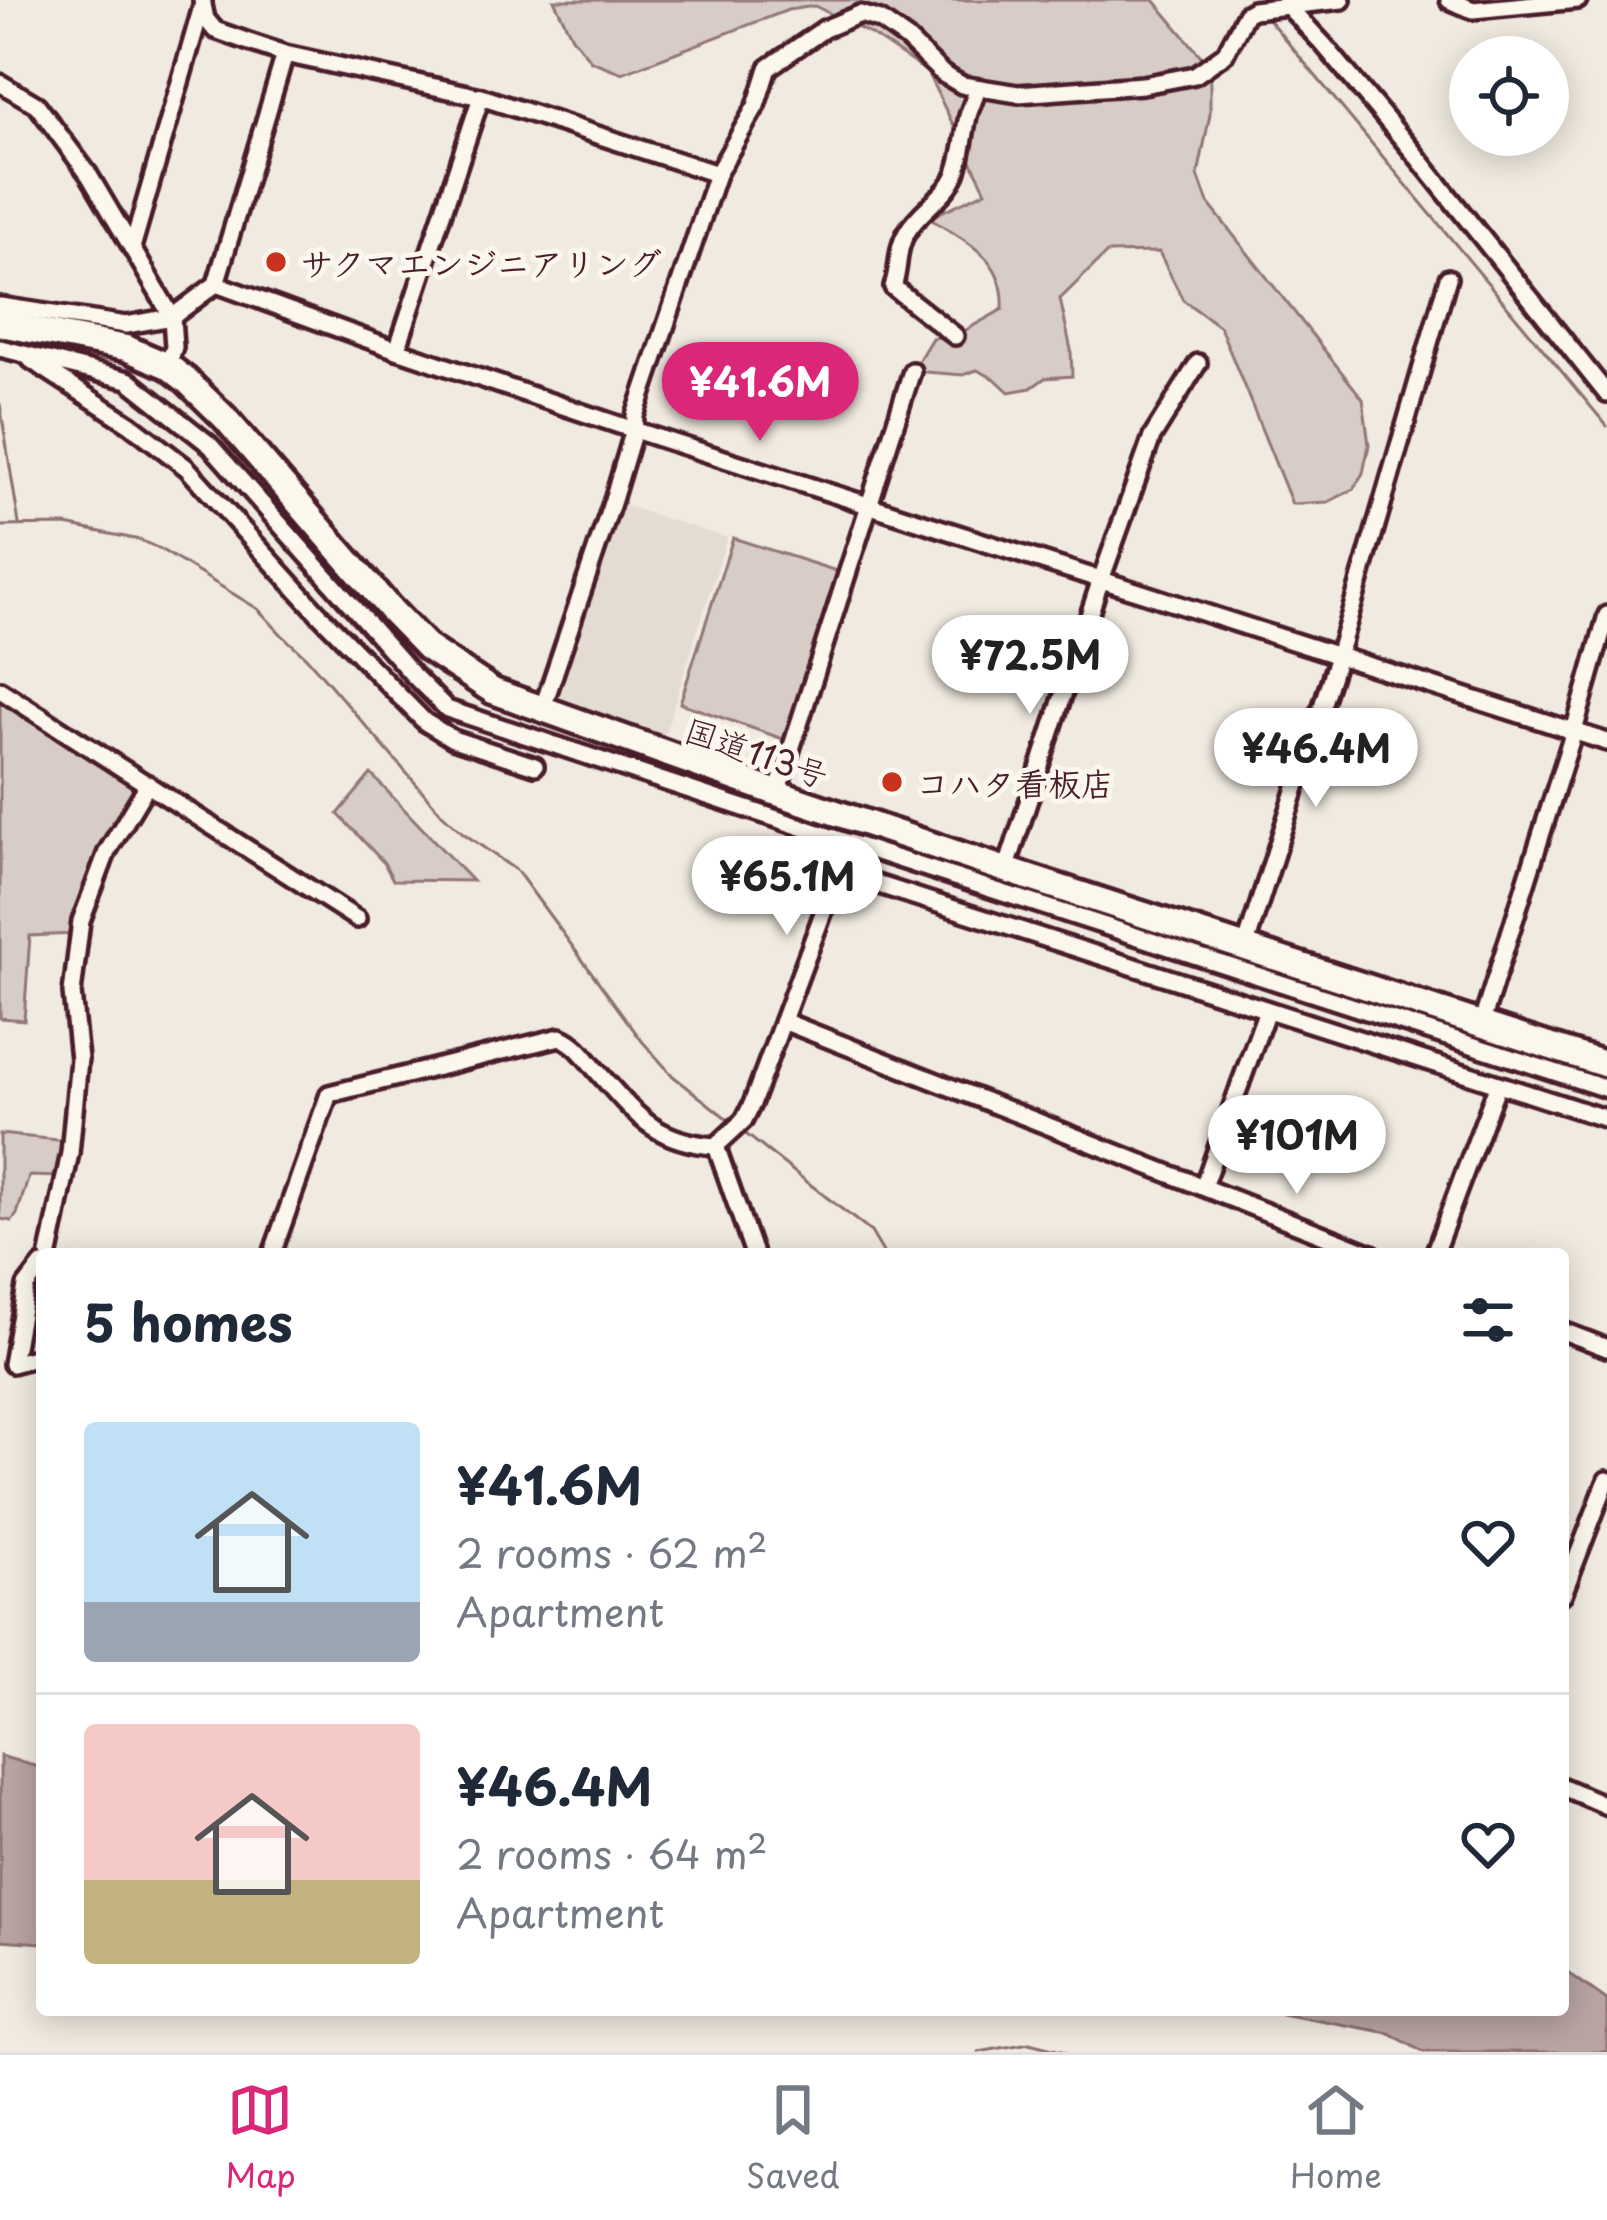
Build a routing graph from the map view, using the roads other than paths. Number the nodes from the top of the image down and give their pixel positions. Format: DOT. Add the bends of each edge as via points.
graph roads {
  1 [pos="1342,0"];
  2 [pos="1449,0"];
  3 [pos="1578,0"];
  4 [pos="202,1"];
  5 [pos="1286,4"];
  6 [pos="286,54"];
  7 [pos="0,82"];
  8 [pos="978,88"];
  9 [pos="481,97"];
  10 [pos="718,174"];
  11 [pos="132,248"];
  12 [pos="1448,278"];
  13 [pos="216,284"];
  14 [pos="0,306"];
  15 [pos="172,317"];
  16 [pos="0,324"];
  17 [pos="932,338"];
  18 [pos="0,348"];
  19 [pos="398,350"];
  20 [pos="18,352"];
  21 [pos="1198,363"];
  22 [pos="168,367"];
  23 [pos="912,370"];
  24 [pos="1607,394"];
  25 [pos="634,430"];
  26 [pos="869,506"];
  27 [pos="1102,581"];
  28 [pos="1607,615"];
  29 [pos="1338,656"];
  30 [pos="0,690"];
  31 [pos="542,710"];
  32 [pos="1574,731"];
  33 [pos="1607,742"];
  34 [pos="535,766"];
  35 [pos="148,784"];
  36 [pos="777,793"];
  37 [pos="849,843"];
  38 [pos="1006,871"];
  39 [pos="839,872"];
  40 [pos="357,919"];
  41 [pos="1245,948"];
  42 [pos="1267,1010"];
  43 [pos="783,1022"];
  44 [pos="1481,1025"];
  45 [pos="1607,1065"];
  46 [pos="1498,1084"];
  47 [pos="1607,1089"];
  48 [pos="1607,1119"];
  49 [pos="716,1146"];
  50 [pos="1203,1187"];
  51 [pos="50,1248"];
  52 [pos="274,1248"];
  53 [pos="752,1248"];
  54 [pos="1357,1248"];
  55 [pos="1436,1248"];
  56 [pos="36,1273"];
  57 [pos="1569,1332"];
  58 [pos="1607,1348"];
  59 [pos="36,1358"];
  60 [pos="1607,1480"];
  61 [pos="1569,1578"];
  62 [pos="1569,1789"];
  63 [pos="1607,1805"];
  1 -- 5 [label="street"];
  2 -- 3 [label="street" via="1472,10"];
  4 -- 6 [label="street" via="215,30"];
  4 -- 11 [label="street"];
  5 -- 8 [label="street" via="1246,14 1225,55 1180,80 1018,94"];
  5 -- 24 [label="street"];
  6 -- 9 [label="street"];
  6 -- 13 [label="street"];
  7 -- 11 [label="street" via="37,105"];
  8 -- 10 [label="street" via="943,74 907,39 860,14 768,68"];
  8 -- 17 [label="street" via="951,184 916,218 899,249 893,287 955,336"];
  9 -- 10 [label="street"];
  9 -- 19 [label="street"];
  10 -- 25 [label="street"];
  11 -- 15 [label="street"];
  12 -- 29 [label="street"];
  13 -- 15 [label="street"];
  13 -- 19 [label="street"];
  14 -- 15 [label="street" via="125,325"];
  15 -- 22 [label="street"];
  16 -- 22 [label="highway, 国道113号" via="126,348"];
  18 -- 20 [label="street"];
  19 -- 25 [label="street"];
  20 -- 34 [label="street" via="187,468 424,722 453,740"];
  20 -- 37 [label="street" via="128,380 210,445 447,710"];
  21 -- 27 [label="street" via="1152,436"];
  22 -- 31 [label="highway, 国道113号" via="202,392 428,648 493,691"];
  23 -- 26 [label="street"];
  25 -- 26 [label="street"];
  25 -- 31 [label="street"];
  26 -- 27 [label="street"];
  26 -- 36 [label="street"];
  27 -- 29 [label="street"];
  27 -- 38 [label="street"];
  28 -- 32 [label="street"];
  29 -- 32 [label="street"];
  29 -- 41 [label="street"];
  30 -- 35 [label="street"];
  31 -- 36 [label="highway, 国道113号"];
  32 -- 33 [label="street"];
  32 -- 44 [label="street"];
  35 -- 40 [label="street"];
  35 -- 51 [label="street" via="107,852 81,920 72,994 79,1059"];
  36 -- 38 [label="highway, 国道113号"];
  37 -- 39 [label="street"];
  37 -- 47 [label="street"];
  38 -- 41 [label="highway, 国道113号"];
  39 -- 42 [label="street"];
  39 -- 43 [label="street"];
  41 -- 44 [label="highway, 国道113号"];
  42 -- 46 [label="street"];
  42 -- 50 [label="street"];
  43 -- 49 [label="street" via="744,1120"];
  43 -- 50 [label="street"];
  44 -- 45 [label="highway, 国道113号"];
  46 -- 48 [label="street"];
  46 -- 55 [label="street"];
  49 -- 52 [label="street" via="658,1132 560,1037 329,1094"];
  49 -- 53 [label="street"];
  50 -- 54 [label="street"];
  56 -- 59 [label="street" via="26,1286 12,1364"];
  57 -- 58 [label="street"];
  60 -- 61 [label="street"];
  62 -- 63 [label="street"];
}
